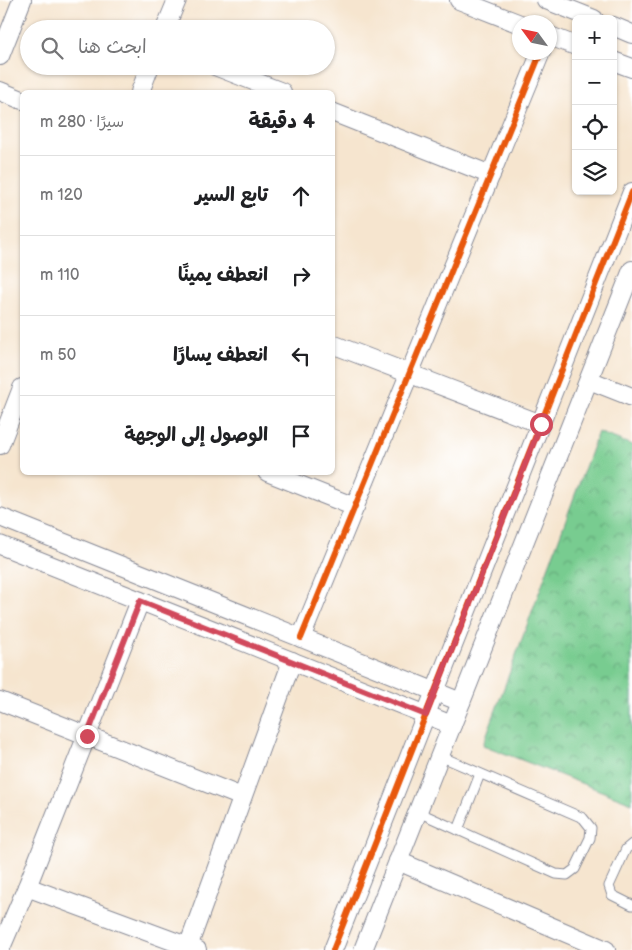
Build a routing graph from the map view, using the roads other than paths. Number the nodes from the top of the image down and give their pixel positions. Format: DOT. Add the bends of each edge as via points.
graph roads {
  1 [pos="22,0"];
  2 [pos="177,0"];
  3 [pos="459,0"];
  4 [pos="546,0"];
  5 [pos="584,15"];
  6 [pos="169,20"];
  7 [pos="512,21"];
  8 [pos="617,28"];
  9 [pos="632,34"];
  10 [pos="557,39"];
  11 [pos="572,44"];
  12 [pos="0,56"];
  13 [pos="538,60"];
  14 [pos="617,62"];
  15 [pos="632,68"];
  16 [pos="147,75"];
  17 [pos="238,75"];
  18 [pos="141,90"];
  19 [pos="277,90"];
  20 [pos="0,91"];
  21 [pos="20,99"];
  22 [pos="335,113"];
  23 [pos="491,175"];
  24 [pos="632,192"];
  25 [pos="632,270"];
  26 [pos="335,345"];
  27 [pos="410,373"];
  28 [pos="589,380"];
  29 [pos="20,393"];
  30 [pos="632,397"];
  31 [pos="541,424"];
  32 [pos="0,445"];
  33 [pos="275,475"];
  34 [pos="355,507"];
  35 [pos="0,517"];
  36 [pos="0,545"];
  37 [pos="140,601"];
  38 [pos="301,638"];
  39 [pos="292,662"];
  40 [pos="435,691"];
  41 [pos="0,701"];
  42 [pos="461,702"];
  43 [pos="426,715"];
  44 [pos="452,725"];
  45 [pos="87,736"];
  46 [pos="440,756"];
  47 [pos="480,774"];
  48 [pos="242,797"];
  49 [pos="418,812"];
  50 [pos="458,830"];
  51 [pos="632,844"];
  52 [pos="398,861"];
  53 [pos="27,887"];
  54 [pos="632,905"];
  55 [pos="192,948"];
  56 [pos="0,950"];
  57 [pos="333,950"];
  58 [pos="363,950"];
  59 [pos="606,950"];
  1 -- 12 [label="street"];
  2 -- 6 [label="street"];
  3 -- 7 [label="street"];
  4 -- 5 [label="street"];
  8 -- 9 [label="street"];
  10 -- 11 [label="street"];
  13 -- 23 [label="street"];
  14 -- 15 [label="street"];
  16 -- 18 [label="street"];
  17 -- 19 [label="street"];
  20 -- 21 [label="street"];
  22 -- 23 [label="street"];
  23 -- 27 [label="street"];
  24 -- 31 [label="street"];
  25 -- 28 [label="street"];
  26 -- 27 [label="street"];
  27 -- 31 [label="street"];
  27 -- 34 [label="street"];
  28 -- 30 [label="street"];
  28 -- 42 [label="street"];
  29 -- 32 [label="street"];
  31 -- 40 [label="street"];
  33 -- 34 [label="street"];
  34 -- 38 [label="street"];
  35 -- 38 [label="street"];
  36 -- 37 [label="street"];
  37 -- 39 [label="street"];
  37 -- 45 [label="street"];
  38 -- 40 [label="street"];
  39 -- 43 [label="street"];
  39 -- 48 [label="street"];
  40 -- 42 [label="street"];
  40 -- 43 [label="street"];
  41 -- 45 [label="street"];
  42 -- 44 [label="street"];
  43 -- 44 [label="street"];
  43 -- 57 [label="street"];
  44 -- 46 [label="street"];
  45 -- 48 [label="street"];
  45 -- 53 [label="street"];
  46 -- 47 [label="lane"];
  46 -- 49 [label="street"];
  47 -- 50 [label="lane"];
  47 -- 50 [label="lane" via="583,818 591,828 590,838 575,869 567,875 556,874"];
  48 -- 55 [label="street"];
  49 -- 50 [label="lane"];
  49 -- 52 [label="street"];
  51 -- 54 [label="lane" via="626,849 609,886 612,895"];
  52 -- 58 [label="street"];
  52 -- 59 [label="street"];
  53 -- 55 [label="street"];
  53 -- 56 [label="street"];
}
